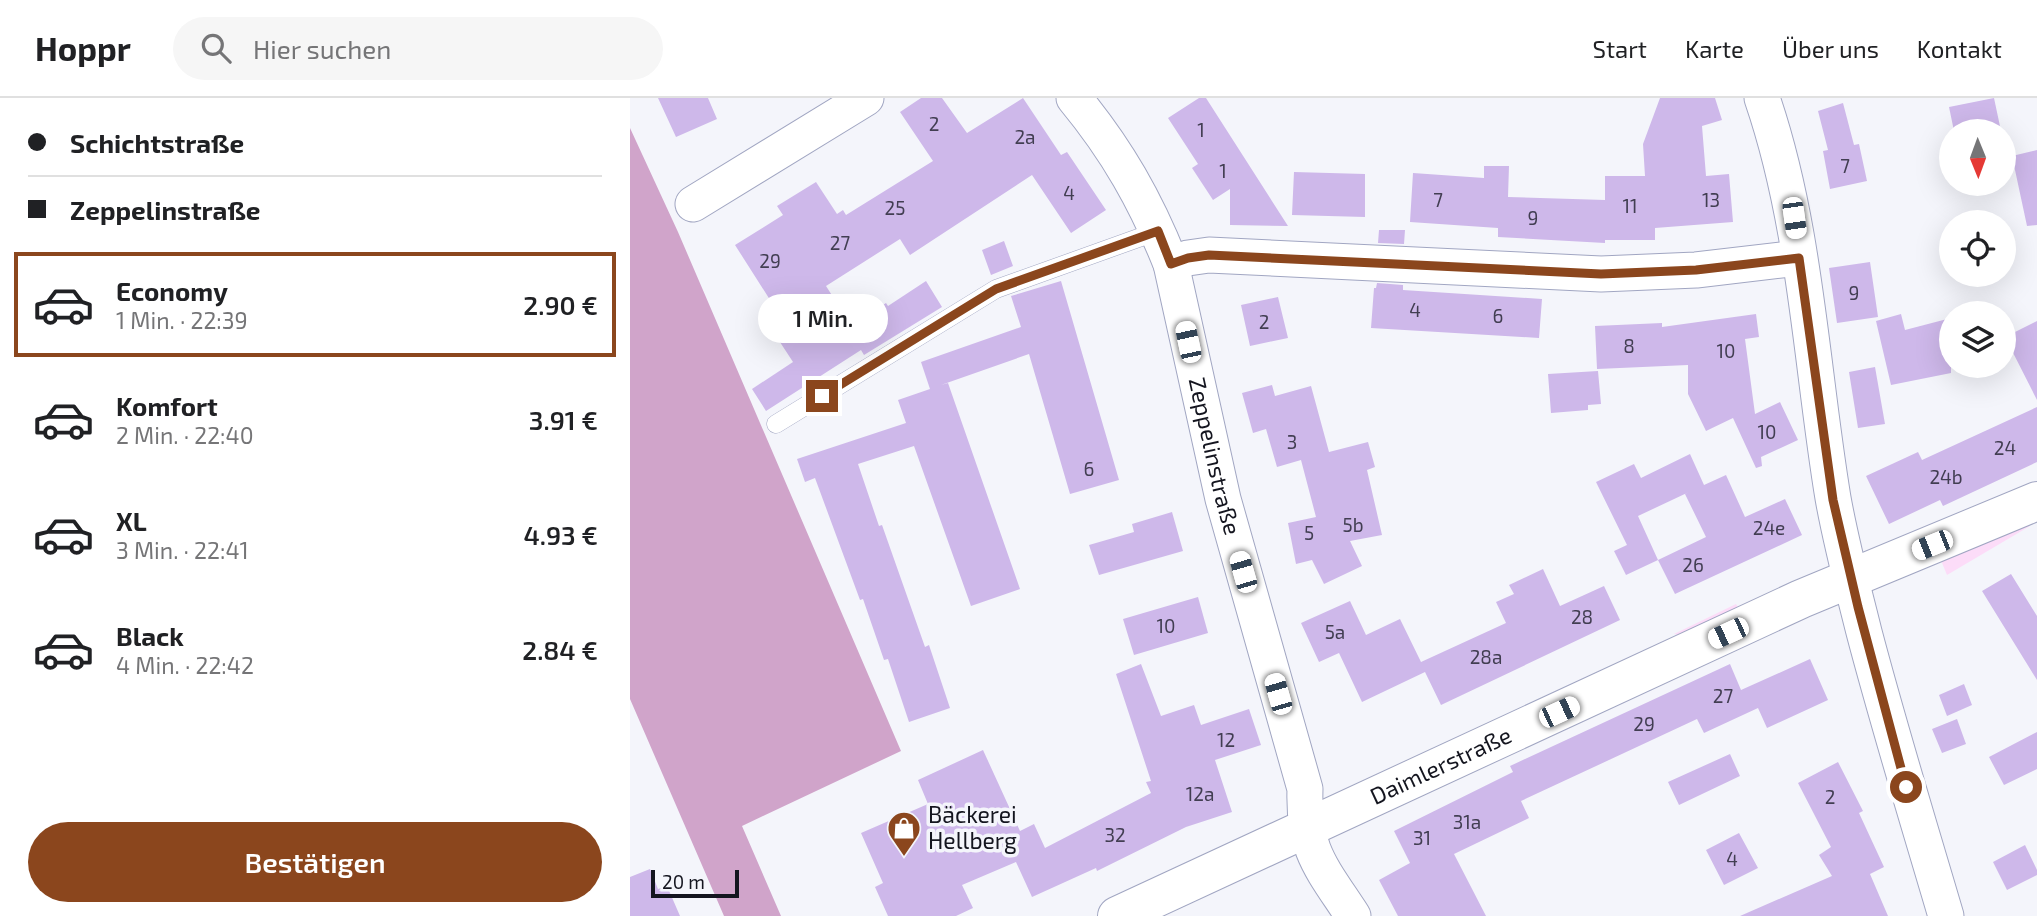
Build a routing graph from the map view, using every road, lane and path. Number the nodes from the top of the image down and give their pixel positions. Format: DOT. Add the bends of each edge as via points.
graph roads {
  1 [pos="866,98"];
  2 [pos="1074,98"];
  3 [pos="1762,98"];
  4 [pos="693,204"];
  5 [pos="1158,231"];
  6 [pos="1799,258"];
  7 [pos="1171,264"];
  8 [pos="776,424"];
  9 [pos="2037,501"];
  10 [pos="1851,578"];
  11 [pos="1306,830"];
  12 [pos="1117,916"];
  13 [pos="1353,916"];
  14 [pos="1946,916"];
  1 -- 4 [label="street"];
  2 -- 5 [label="street, Zeppelinstraße" via="1132,177"];
  3 -- 6 [label="street" via="1794,218"];
  5 -- 7 [label="street, Zeppelinstraße"];
  5 -- 8 [label="lane" via="996,289"];
  6 -- 7 [label="street" via="1647,273 1209,255"];
  6 -- 10 [label="street" via="1833,500"];
  7 -- 11 [label="street, Zeppelinstraße" via="1223,499 1305,789"];
  9 -- 10 [label="street, Daimlerstraße"];
  10 -- 11 [label="street, Daimlerstraße"];
  10 -- 14 [label="street" via="1888,723"];
  11 -- 12 [label="street, Daimlerstraße"];
  11 -- 13 [label="street, Zeppelinstraße" via="1318,864"];
}
